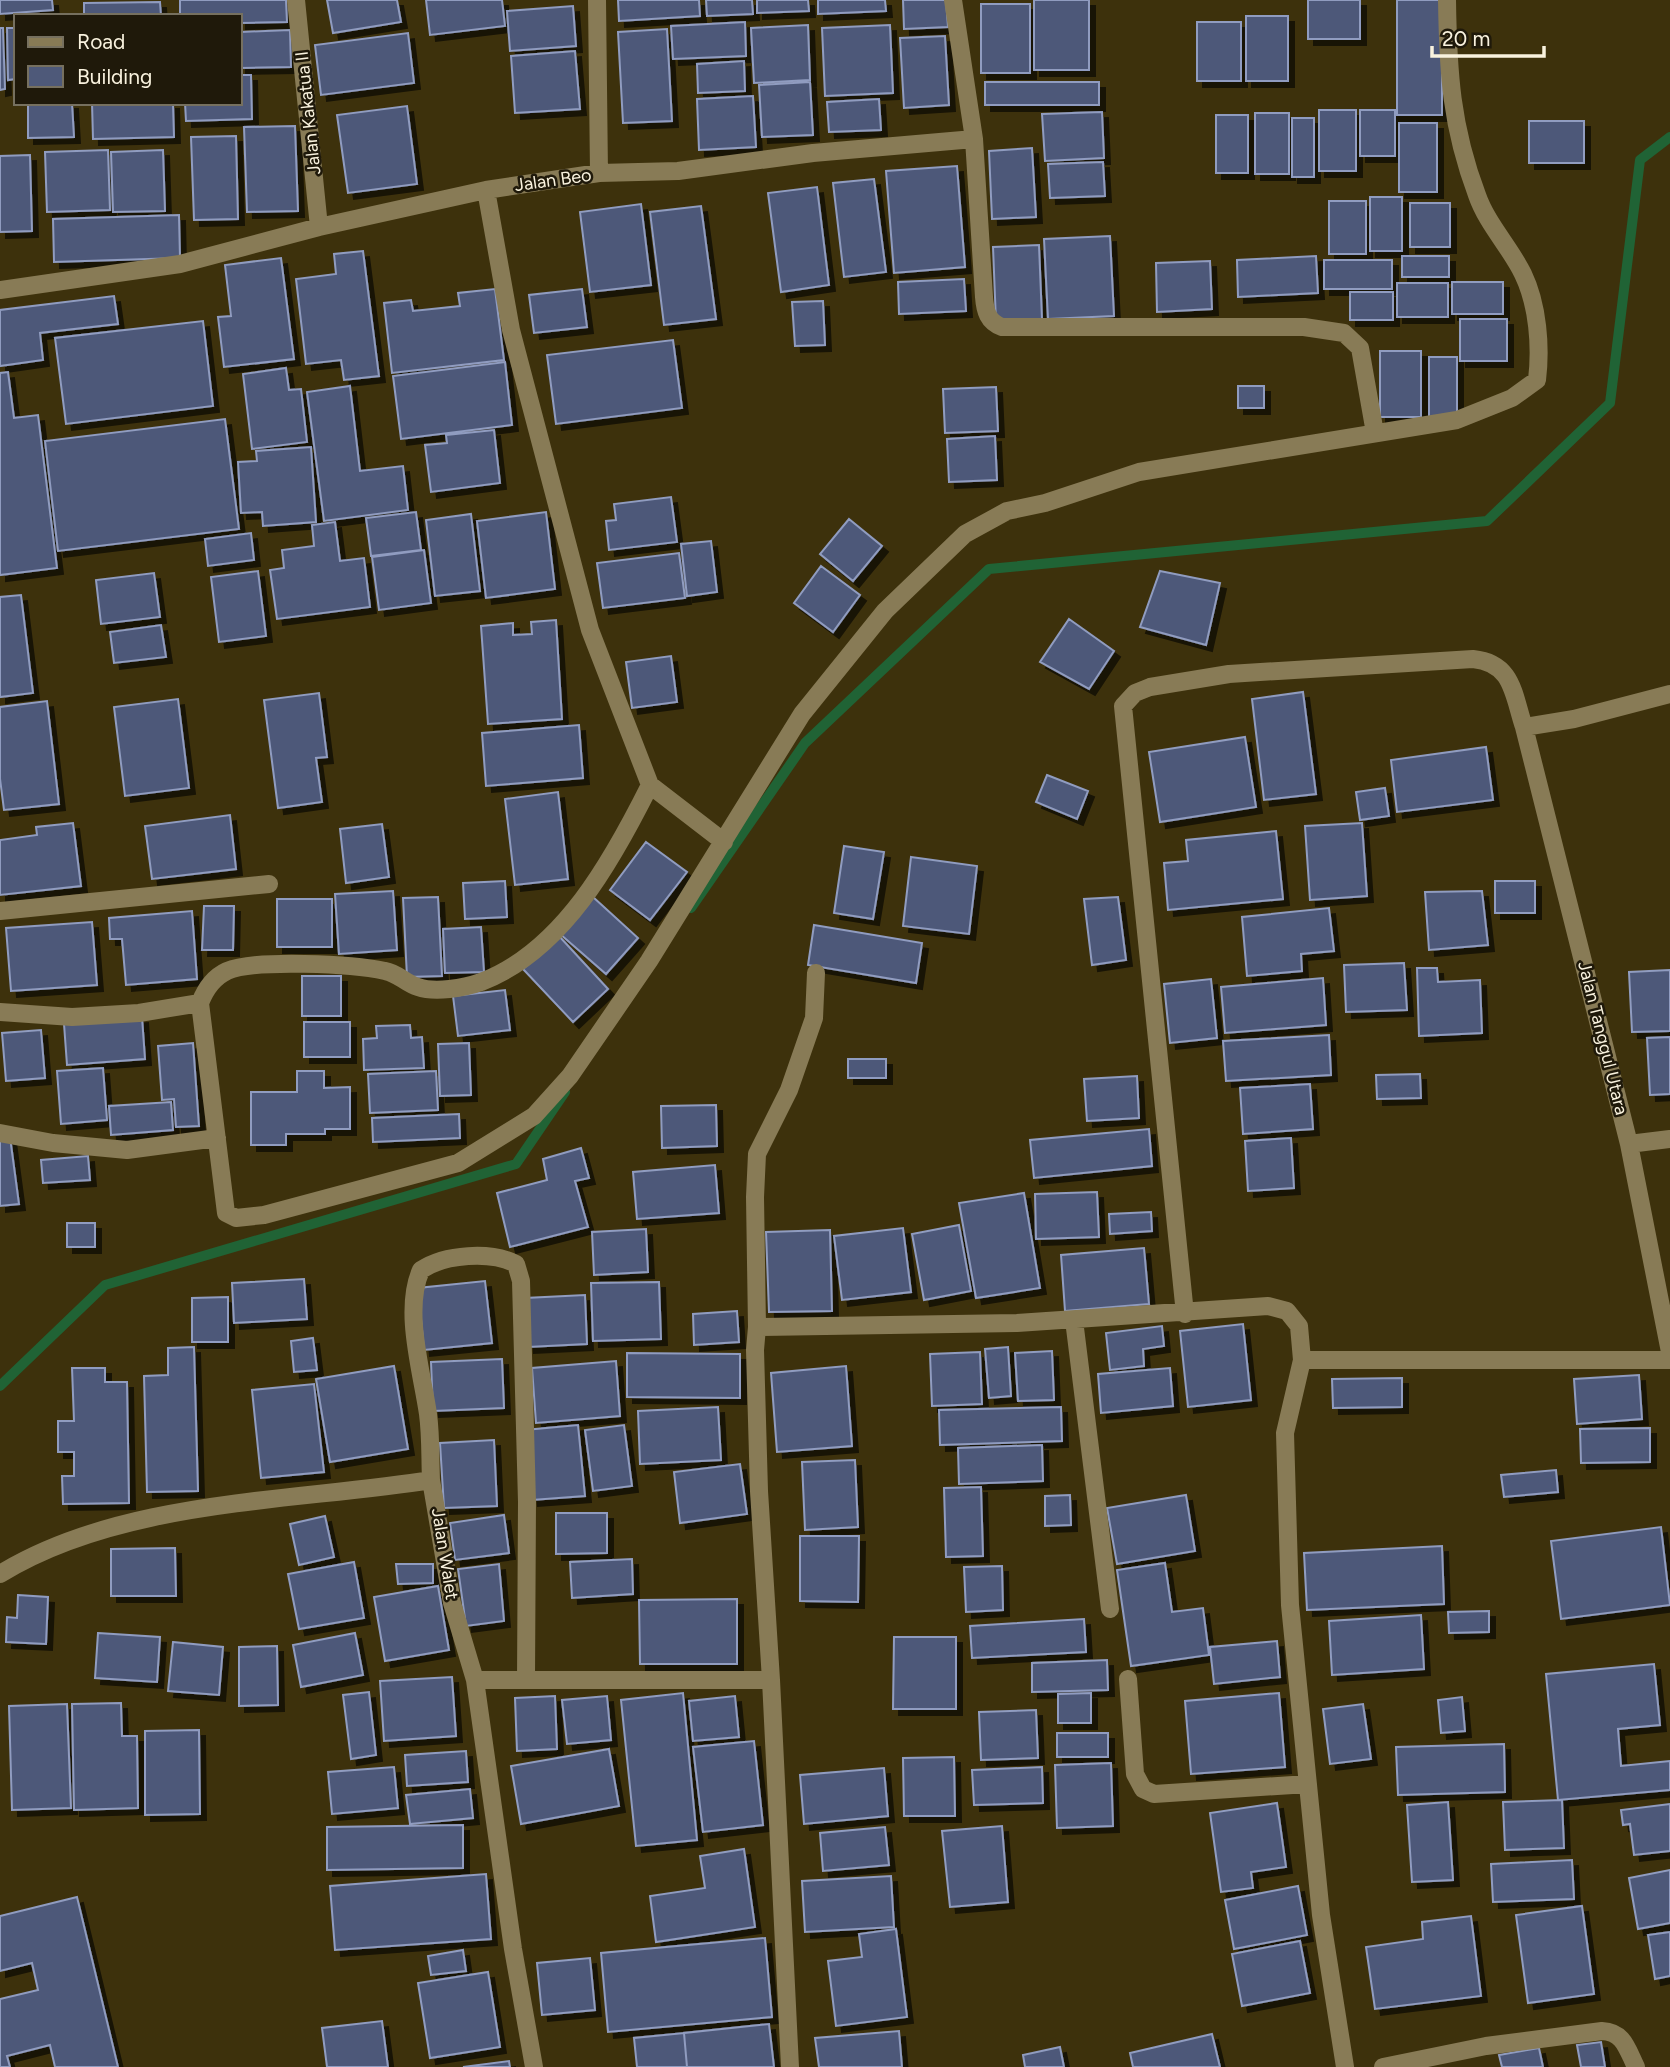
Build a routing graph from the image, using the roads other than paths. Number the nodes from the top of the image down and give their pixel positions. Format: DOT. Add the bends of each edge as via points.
graph roads {
  1 [pos="296,0"];
  2 [pos="597,0"];
  3 [pos="953,0"];
  4 [pos="1447,0"];
  5 [pos="974,139"];
  6 [pos="599,173"];
  7 [pos="486,190"];
  8 [pos="319,227"];
  9 [pos="0,290"];
  10 [pos="1374,433"];
  11 [pos="1670,694"];
  12 [pos="1532,726"];
  13 [pos="650,785"];
  14 [pos="724,842"];
  15 [pos="269,884"];
  16 [pos="0,911"];
  17 [pos="816,973"];
  18 [pos="200,1003"];
  19 [pos="0,1012"];
  20 [pos="0,1133"];
  21 [pos="217,1138"];
  22 [pos="1668,1140"];
  23 [pos="1635,1144"];
  24 [pos="1185,1314"];
  25 [pos="1074,1320"];
  26 [pos="757,1327"];
  27 [pos="1670,1352"];
  28 [pos="1301,1360"];
  29 [pos="1670,1360"];
  30 [pos="431,1479"];
  31 [pos="0,1574"];
  32 [pos="1110,1609"];
  33 [pos="1128,1679"];
  34 [pos="475,1680"];
  35 [pos="526,1680"];
  36 [pos="771,1680"];
  37 [pos="1308,1784"];
  38 [pos="534,2067"];
  39 [pos="790,2067"];
  40 [pos="1345,2067"];
  41 [pos="1382,2067"];
  42 [pos="1636,2067"];
  1 -- 8 [label="street, Jalan Kakatua II"];
  2 -- 6 [label="street"];
  3 -- 5 [label="street"];
  4 -- 10 [label="street" via="1450,98 1458,135 1478,200 1524,276 1540,352 1537,380 1477,415"];
  5 -- 6 [label="street, Jalan Beo" via="678,171"];
  5 -- 10 [label="street" via="985,308 994,324 1304,327 1344,333 1360,348"];
  6 -- 7 [label="street, Jalan Beo"];
  7 -- 8 [label="street, Jalan Beo"];
  7 -- 13 [label="street" via="511,330 560,524 590,630"];
  8 -- 9 [label="street, Jalan Beo" via="180,264"];
  10 -- 14 [label="street" via="1139,472 1007,511 965,534 885,611 802,714"];
  11 -- 12 [label="street"];
  12 -- 23 [label="street, Jalan Tanggul Utara"];
  12 -- 24 [label="street, Jalan Tanggul Utara" via="1507,676 1492,661 1473,659 1228,674 1150,687 1135,693 1123,706"];
  13 -- 14 [label="street"];
  13 -- 18 [label="street" via="620,846 586,896 513,968 479,983 433,989 417,987 386,971 252,964 225,972 204,991"];
  14 -- 21 [label="street" via="570,1076 534,1116 495,1142 458,1163 236,1218 226,1213 222,1202"];
  15 -- 16 [label="street"];
  17 -- 26 [label="street" via="814,1018 789,1090 757,1154"];
  18 -- 19 [label="street" via="72,1017"];
  18 -- 21 [label="street"];
  20 -- 21 [label="street" via="127,1150"];
  22 -- 23 [label="street"];
  23 -- 27 [label="street, Jalan Tanggul Utara"];
  24 -- 25 [label="street"];
  24 -- 28 [label="street" via="1268,1306 1287,1311 1299,1326"];
  25 -- 26 [label="street"];
  25 -- 32 [label="street"];
  26 -- 36 [label="street" via="759,1491"];
  28 -- 29 [label="street"];
  28 -- 37 [label="street" via="1285,1433 1290,1605"];
  30 -- 31 [label="street" via="266,1498 102,1529"];
  30 -- 34 [label="street, Jalan Walet" via="452,1603"];
  30 -- 35 [label="street, Jalan Walet" via="429,1418 416,1349 414,1285 421,1270 449,1259 504,1258 516,1264 521,1281"];
  33 -- 37 [label="street" via="1135,1774 1143,1789 1154,1794"];
  34 -- 35 [label="street"];
  34 -- 38 [label="street, Jalan Walet"];
  35 -- 36 [label="street"];
  36 -- 39 [label="street"];
  37 -- 40 [label="street" via="1321,1915"];
  41 -- 42 [label="street" via="1486,2046 1602,2031 1614,2031 1622,2038"];
}
